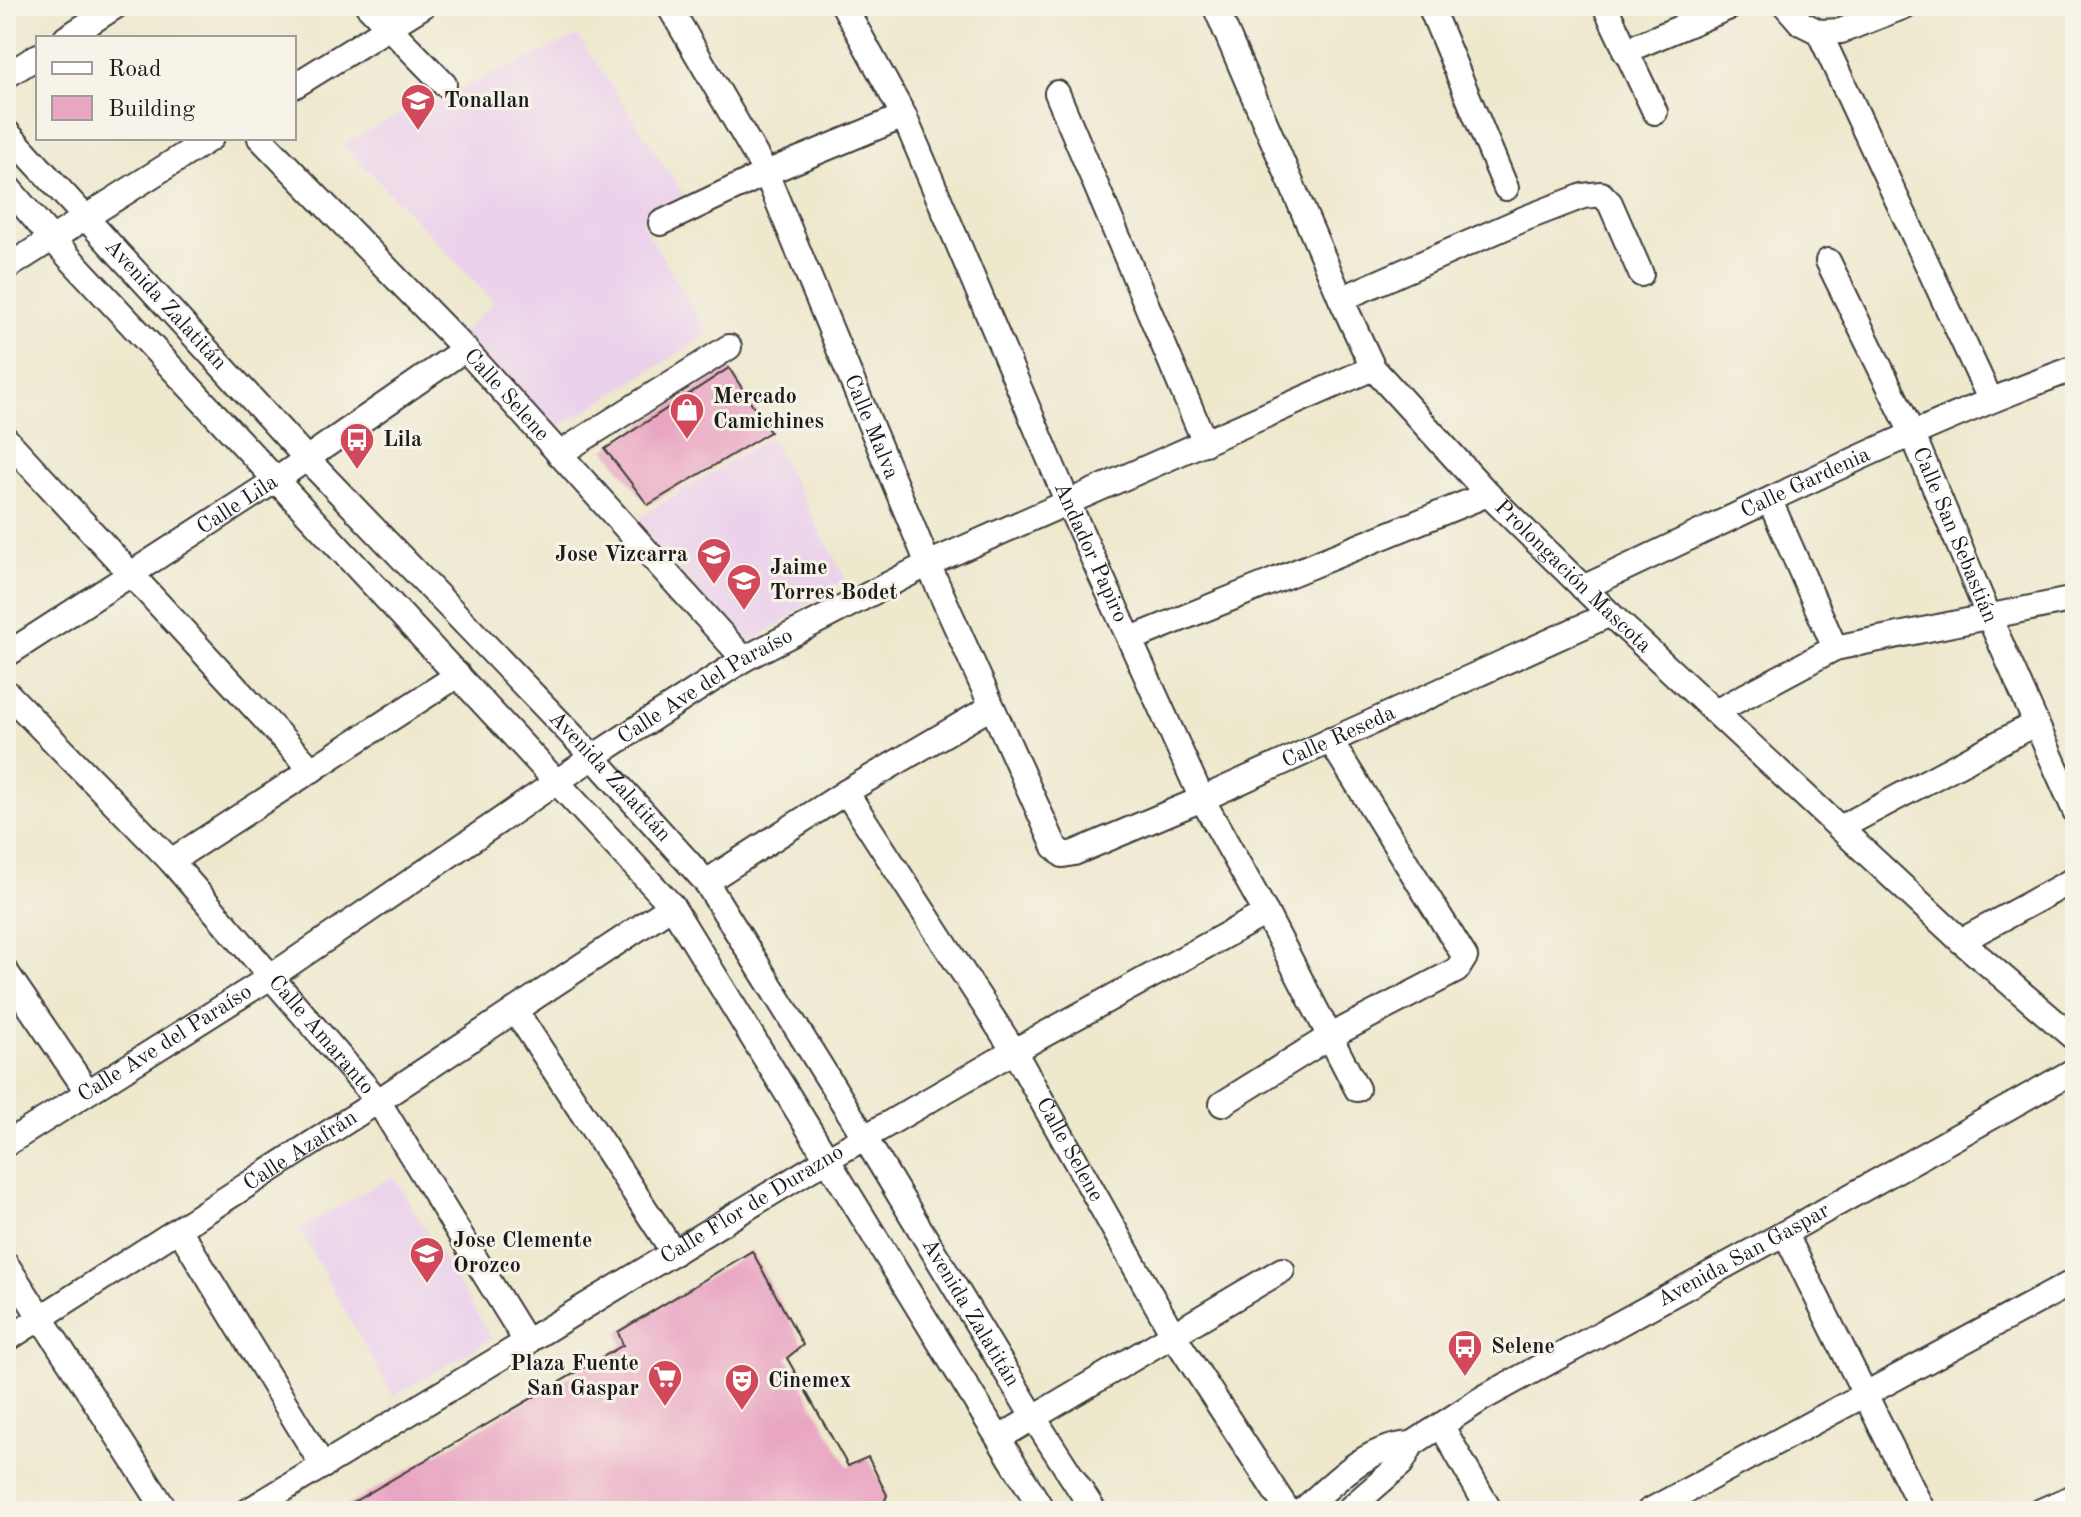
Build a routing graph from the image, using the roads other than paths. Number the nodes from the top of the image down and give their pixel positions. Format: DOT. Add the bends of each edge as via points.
graph roads {
  1 [pos="116,6"];
  2 [pos="368,6"];
  3 [pos="423,6"];
  4 [pos="669,6"];
  5 [pos="844,6"];
  6 [pos="1430,6"];
  7 [pos="1605,6"];
  8 [pos="1732,6"];
  9 [pos="1786,6"];
  10 [pos="1905,6"];
  11 [pos="1217,7"];
  12 [pos="389,27"];
  13 [pos="1819,32"];
  14 [pos="69,36"];
  15 [pos="1625,51"];
  16 [pos="36,57"];
  17 [pos="6,76"];
  18 [pos="444,84"];
  19 [pos="296,85"];
  20 [pos="1057,93"];
  21 [pos="1655,112"];
  22 [pos="904,116"];
  23 [pos="6,131"];
  24 [pos="208,140"];
  25 [pos="262,140"];
  26 [pos="766,173"];
  27 [pos="6,185"];
  28 [pos="1506,188"];
  29 [pos="85,218"];
  30 [pos="661,223"];
  31 [pos="52,239"];
  32 [pos="1828,261"];
  33 [pos="6,268"];
  34 [pos="1641,274"];
  35 [pos="1341,299"];
  36 [pos="729,347"];
  37 [pos="465,349"];
  38 [pos="1373,368"];
  39 [pos="2075,368"];
  40 [pos="1990,399"];
  41 [pos="1912,433"];
  42 [pos="6,439"];
  43 [pos="1205,443"];
  44 [pos="559,454"];
  45 [pos="307,459"];
  46 [pos="276,480"];
  47 [pos="1488,494"];
  48 [pos="1770,501"];
  49 [pos="1068,503"];
  50 [pos="928,564"];
  51 [pos="131,574"];
  52 [pos="1583,588"];
  53 [pos="2075,599"];
  54 [pos="1610,614"];
  55 [pos="1989,617"];
  56 [pos="1131,639"];
  57 [pos="1835,648"];
  58 [pos="6,655"];
  59 [pos="744,659"];
  60 [pos="458,675"];
  61 [pos="6,692"];
  62 [pos="991,707"];
  63 [pos="1715,712"];
  64 [pos="2036,723"];
  65 [pos="1330,740"];
  66 [pos="593,757"];
  67 [pos="312,770"];
  68 [pos="558,783"];
  69 [pos="846,792"];
  70 [pos="1202,799"];
  71 [pos="2075,811"];
  72 [pos="1840,828"];
  73 [pos="1063,855"];
  74 [pos="171,861"];
  75 [pos="2075,879"];
  76 [pos="706,882"];
  77 [pos="672,906"];
  78 [pos="1266,913"];
  79 [pos="1961,941"];
  80 [pos="6,972"];
  81 [pos="272,976"];
  82 [pos="515,1010"];
  83 [pos="1329,1037"];
  84 [pos="2075,1039"];
  85 [pos="1014,1051"];
  86 [pos="2075,1070"];
  87 [pos="1357,1089"];
  88 [pos="87,1091"];
  89 [pos="378,1101"];
  90 [pos="1222,1104"];
  91 [pos="865,1138"];
  92 [pos="6,1144"];
  93 [pos="829,1158"];
  94 [pos="179,1229"];
  95 [pos="1785,1233"];
  96 [pos="674,1253"];
  97 [pos="6,1264"];
  98 [pos="1282,1270"];
  99 [pos="2075,1281"];
  100 [pos="41,1318"];
  101 [pos="1174,1336"];
  102 [pos="6,1340"];
  103 [pos="527,1343"];
  104 [pos="1864,1395"];
  105 [pos="1034,1418"];
  106 [pos="1441,1425"];
  107 [pos="999,1438"];
  108 [pos="1412,1444"];
  109 [pos="323,1466"];
  110 [pos="2075,1496"];
  111 [pos="166,1511"];
  112 [pos="248,1511"];
  113 [pos="1043,1511"];
  114 [pos="1094,1511"];
  115 [pos="1288,1511"];
  116 [pos="1302,1511"];
  117 [pos="1347,1511"];
  118 [pos="1490,1511"];
  119 [pos="1649,1511"];
  120 [pos="1923,1511"];
  121 [pos="2041,1511"];
  1 -- 14 [label="street"];
  2 -- 12 [label="street"];
  3 -- 12 [label="street"];
  4 -- 26 [label="street, Calle Malva"];
  5 -- 22 [label="street, Andador Papiro"];
  6 -- 28 [label="street"];
  7 -- 15 [label="street"];
  8 -- 15 [label="street"];
  9 -- 13 [label="street" via="1801,23"];
  10 -- 13 [label="street" via="1841,31"];
  11 -- 35 [label="street, Prolongación Mascota"];
  12 -- 18 [label="street"];
  12 -- 19 [label="street"];
  13 -- 40 [label="street"];
  15 -- 21 [label="street"];
  16 -- 17 [label="street"];
  20 -- 43 [label="street"];
  22 -- 26 [label="street"];
  22 -- 49 [label="street, Andador Papiro"];
  23 -- 29 [label="street, Avenida Zalatitán"];
  24 -- 29 [label="street"];
  25 -- 37 [label="street, Calle Selene"];
  26 -- 30 [label="street"];
  26 -- 50 [label="street, Calle Malva"];
  27 -- 31 [label="street, Avenida Zalatitán"];
  29 -- 31 [label="street"];
  29 -- 45 [label="street, Avenida Zalatitán"];
  31 -- 33 [label="street"];
  31 -- 46 [label="street, Avenida Zalatitán"];
  32 -- 41 [label="street, Calle San Sebastián"];
  34 -- 35 [label="street" via="1610,203 1601,194 1526,218"];
  35 -- 38 [label="street, Prolongación Mascota"];
  36 -- 44 [label="street"];
  37 -- 44 [label="street, Calle Selene"];
  37 -- 45 [label="street, Calle Lila"];
  38 -- 43 [label="street, Calle Ave del Paraíso"];
  38 -- 47 [label="street, Prolongación Mascota"];
  39 -- 40 [label="street, Calle Gardenia"];
  40 -- 41 [label="street, Calle Gardenia"];
  41 -- 48 [label="street, Calle Gardenia"];
  41 -- 55 [label="street, Calle San Sebastián"];
  42 -- 51 [label="street"];
  43 -- 49 [label="street, Calle Ave del Paraíso"];
  44 -- 59 [label="street, Calle Selene"];
  45 -- 46 [label="street, Calle Lila"];
  45 -- 66 [label="street, Avenida Zalatitán"];
  46 -- 51 [label="street, Calle Lila"];
  46 -- 60 [label="street, Avenida Zalatitán"];
  47 -- 52 [label="street, Prolongación Mascota"];
  47 -- 56 [label="street"];
  48 -- 52 [label="street, Calle Gardenia"];
  48 -- 57 [label="street"];
  49 -- 50 [label="street, Calle Ave del Paraíso"];
  49 -- 56 [label="street, Andador Papiro"];
  50 -- 59 [label="street, Calle Ave del Paraíso"];
  50 -- 62 [label="street, Calle Malva"];
  51 -- 58 [label="street, Calle Lila"];
  51 -- 67 [label="street"];
  52 -- 54 [label="street, Prolongación Mascota"];
  53 -- 55 [label="street"];
  54 -- 63 [label="street, Prolongación Mascota"];
  54 -- 65 [label="street, Calle Reseda"];
  55 -- 57 [label="street"];
  55 -- 64 [label="street, Calle San Sebastián"];
  56 -- 70 [label="street, Andador Papiro"];
  57 -- 63 [label="street"];
  59 -- 66 [label="street, Calle Ave del Paraíso"];
  60 -- 67 [label="street"];
  60 -- 68 [label="street, Avenida Zalatitán"];
  61 -- 74 [label="street, Calle Amaranto"];
  62 -- 69 [label="street"];
  62 -- 73 [label="street, Calle Malva"];
  63 -- 72 [label="street, Prolongación Mascota"];
  64 -- 71 [label="street, Calle San Sebastián"];
  64 -- 72 [label="street"];
  65 -- 70 [label="street, Calle Reseda"];
  65 -- 83 [label="street" via="1465,957 1457,970"];
  66 -- 68 [label="street, Calle Ave del Paraíso"];
  66 -- 76 [label="street, Avenida Zalatitán"];
  67 -- 74 [label="street"];
  68 -- 77 [label="street, Avenida Zalatitán"];
  68 -- 81 [label="street, Calle Ave del Paraíso"];
  69 -- 76 [label="street"];
  69 -- 85 [label="street, Calle Selene"];
  70 -- 73 [label="street, Calle Reseda"];
  70 -- 78 [label="street, Andador Papiro"];
  72 -- 79 [label="street, Prolongación Mascota"];
  74 -- 81 [label="street, Calle Amaranto"];
  75 -- 79 [label="street"];
  76 -- 91 [label="street, Avenida Zalatitán"];
  77 -- 82 [label="street, Calle Azafrán"];
  77 -- 93 [label="street, Avenida Zalatitán"];
  78 -- 83 [label="street, Andador Papiro"];
  78 -- 85 [label="street, Calle Flor de Durazno"];
  79 -- 84 [label="street, Prolongación Mascota"];
  80 -- 88 [label="street"];
  81 -- 88 [label="street, Calle Ave del Paraíso"];
  81 -- 89 [label="street, Calle Amaranto"];
  82 -- 89 [label="street, Calle Azafrán"];
  82 -- 96 [label="street"];
  83 -- 87 [label="street, Andador Papiro"];
  83 -- 90 [label="street"];
  85 -- 91 [label="street, Calle Flor de Durazno"];
  85 -- 101 [label="street, Calle Selene"];
  86 -- 95 [label="street, Avenida San Gaspar"];
  88 -- 92 [label="street, Calle Ave del Paraíso"];
  89 -- 94 [label="street, Calle Azafrán"];
  89 -- 103 [label="street, Calle Amaranto"];
  91 -- 93 [label="street, Calle Flor de Durazno"];
  91 -- 105 [label="street, Avenida Zalatitán"];
  93 -- 96 [label="street, Calle Flor de Durazno"];
  93 -- 107 [label="street, Avenida Zalatitán"];
  94 -- 100 [label="street, Calle Azafrán"];
  94 -- 109 [label="street"];
  95 -- 104 [label="street"];
  95 -- 106 [label="street, Avenida San Gaspar"];
  96 -- 103 [label="street, Calle Flor de Durazno"];
  97 -- 100 [label="street"];
  98 -- 101 [label="street"];
  99 -- 104 [label="street"];
  100 -- 102 [label="street, Calle Azafrán"];
  100 -- 111 [label="street"];
  101 -- 105 [label="street"];
  101 -- 115 [label="street, Calle Selene"];
  103 -- 109 [label="street, Calle Flor de Durazno"];
  104 -- 119 [label="street"];
  104 -- 120 [label="street"];
  105 -- 107 [label="street"];
  105 -- 114 [label="street, Avenida Zalatitán"];
  106 -- 108 [label="street, Avenida San Gaspar"];
  106 -- 118 [label="street"];
  107 -- 113 [label="street, Avenida Zalatitán"];
  108 -- 116 [label="street, Avenida San Gaspar" via="1391,1445 1362,1460"];
  108 -- 117 [label="street, Avenida San Gaspar" via="1401,1464"];
  109 -- 112 [label="street, Calle Flor de Durazno"];
  110 -- 121 [label="street"];
}
